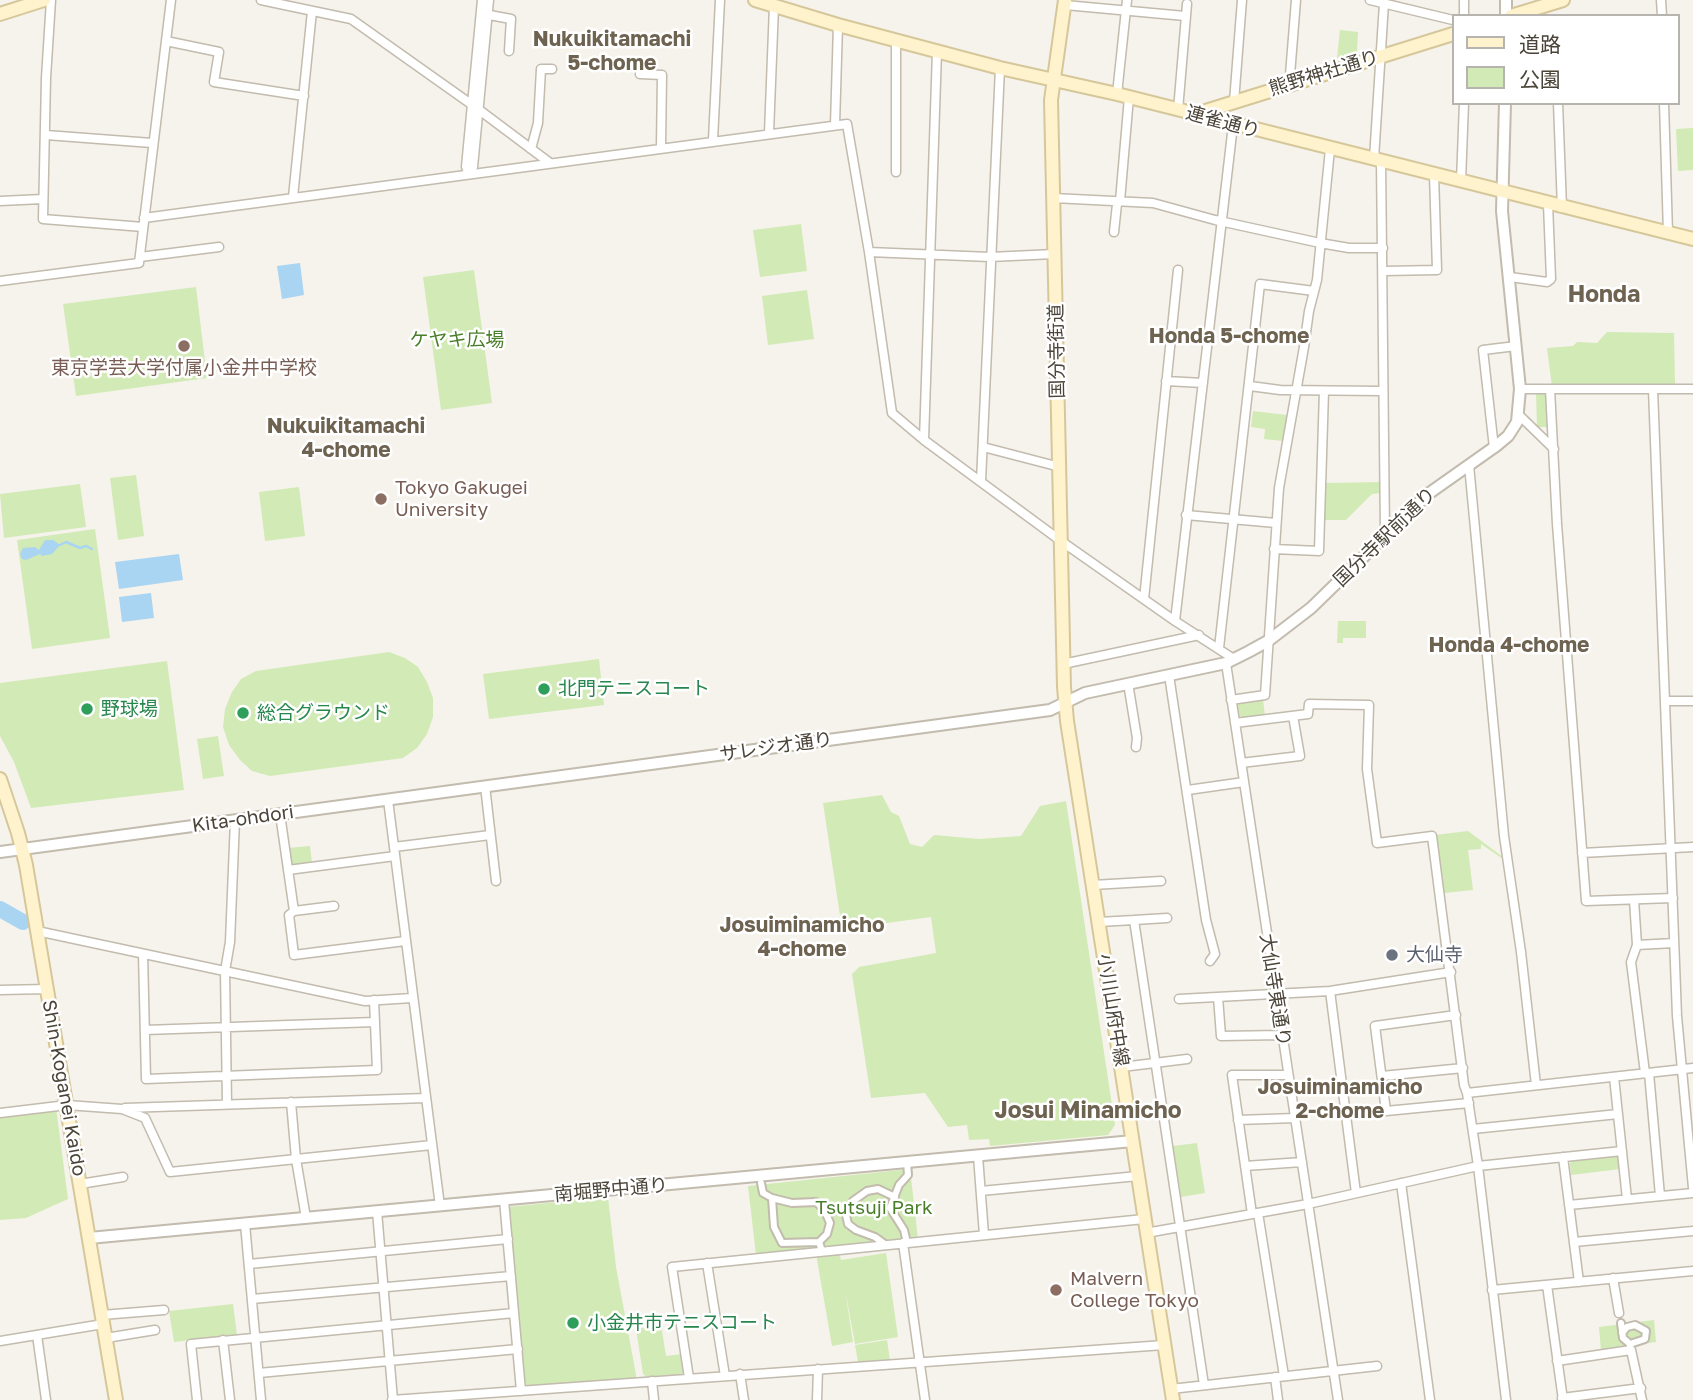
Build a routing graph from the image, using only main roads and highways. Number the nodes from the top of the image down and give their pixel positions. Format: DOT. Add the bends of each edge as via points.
graph roads {
  1 [pos="44,0"];
  2 [pos="755,0"];
  3 [pos="1065,2"];
  4 [pos="782,5"];
  5 [pos="1557,5"];
  6 [pos="0,14"];
  7 [pos="1519,14"];
  8 [pos="1452,34"];
  9 [pos="1054,80"];
  10 [pos="1196,114"];
  11 [pos="1693,239"];
  12 [pos="1066,703"];
  13 [pos="0,779"];
  14 [pos="1172,1394"];
  15 [pos="116,1400"];
  1 -- 6 [label="main road"];
  2 -- 4 [label="main road, 連雀通り"];
  3 -- 9 [label="main road, 国分寺街道"];
  4 -- 9 [label="main road, 連雀通り" via="838,25"];
  5 -- 7 [label="main road"];
  8 -- 10 [label="main road, 熊野神社通り"];
  9 -- 10 [label="main road, 連雀通り"];
  9 -- 12 [label="main road, 国分寺街道"];
  10 -- 11 [label="main road, 連雀通り"];
  12 -- 14 [label="main road, 小川山府中線"];
  13 -- 15 [label="main road, Shin-Koganei Kaido" via="22,848"];
}
